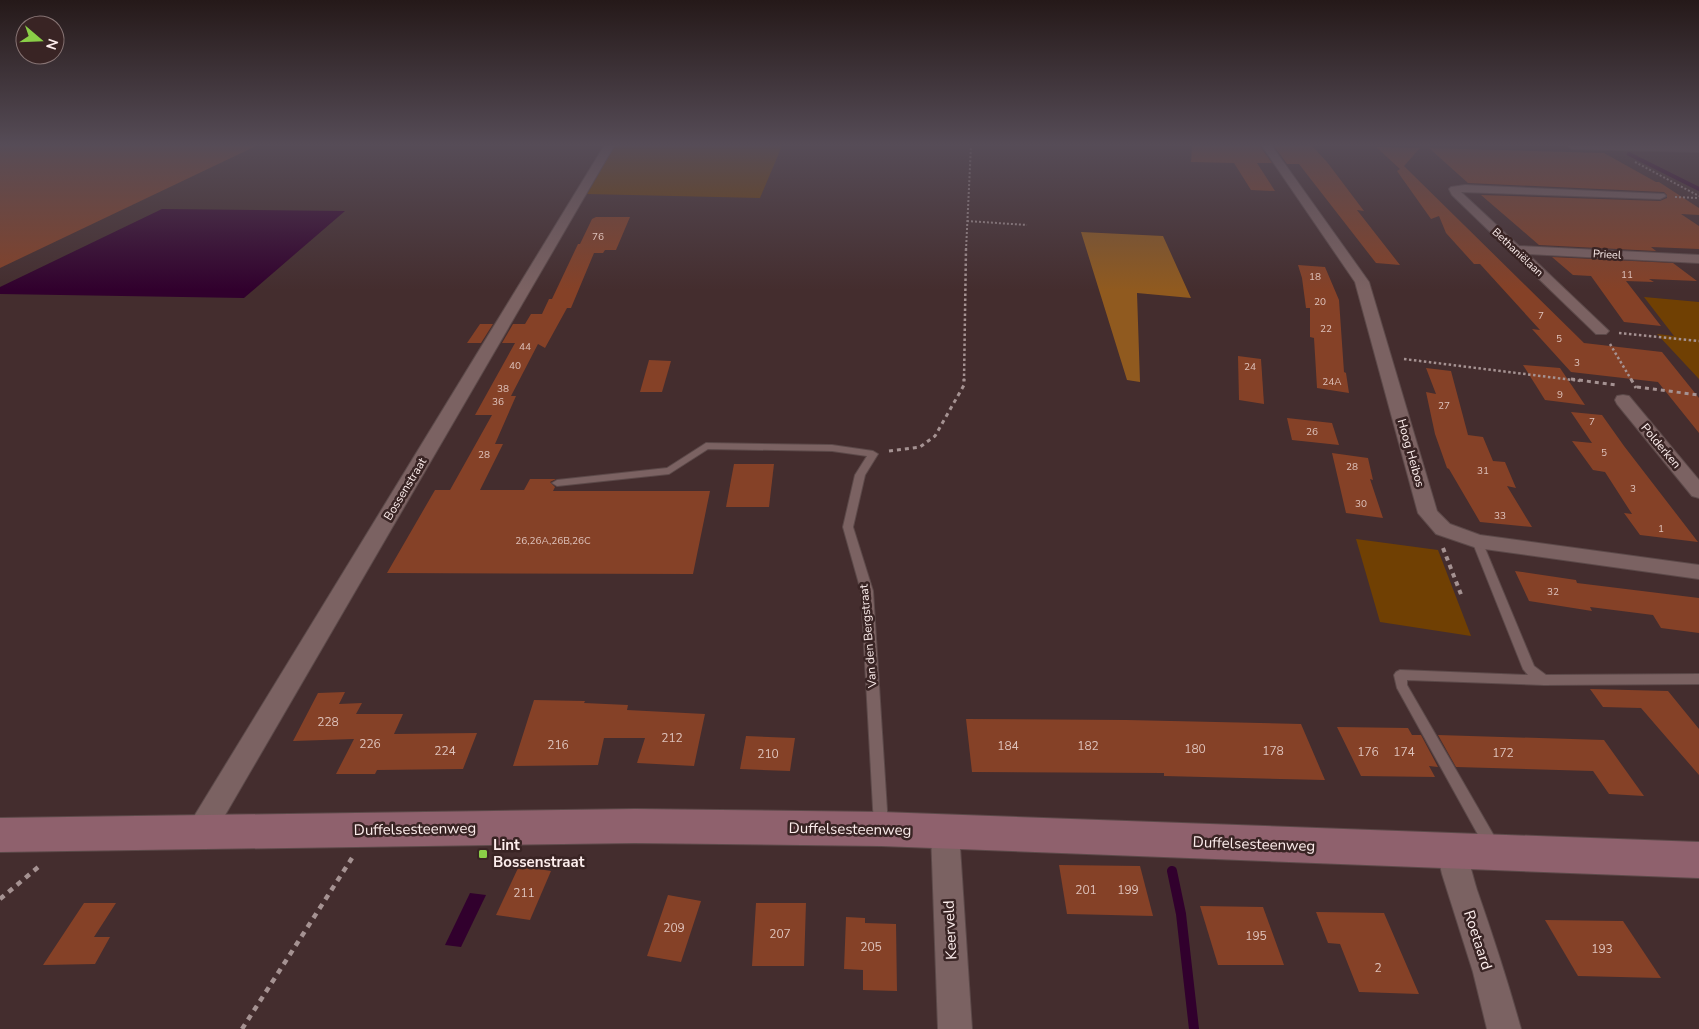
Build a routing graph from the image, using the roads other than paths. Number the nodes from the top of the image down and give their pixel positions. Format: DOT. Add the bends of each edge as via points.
graph roads {
  1 [pos="580,194"];
  2 [pos="1301,194"];
  3 [pos="1457,194"];
  4 [pos="1612,194"];
  5 [pos="1660,196"];
  6 [pos="1516,250"];
  7 [pos="1699,259"];
  8 [pos="1602,331"];
  9 [pos="1622,390"];
  10 [pos="557,484"];
  11 [pos="1699,492"];
  12 [pos="1477,541"];
  13 [pos="1699,572"];
  14 [pos="1699,679"];
  15 [pos="1544,680"];
  16 [pos="881,829"];
  17 [pos="200,832"];
  18 [pos="945,832"];
  19 [pos="0,835"];
  20 [pos="1452,852"];
  21 [pos="1496,853"];
  22 [pos="1699,860"];
  23 [pos="955,1029"];
  24 [pos="1504,1029"];
  1 -- 17 [label="street, Bossenstraat"];
  2 -- 12 [label="street, Hoog Heibos" via="1362,282 1428,513 1443,529"];
  3 -- 6 [label="street, Bethaniëlaan"];
  4 -- 5 [label="street, Bethaniëlaan"];
  6 -- 7 [label="street, Prieel"];
  6 -- 8 [label="street, Bethaniëlaan"];
  9 -- 11 [label="street, Polderken"];
  10 -- 16 [label="lane, Van den Bergstraat" via="669,470 706,446 832,448 873,454 860,475 848,527 867,591"];
  12 -- 13 [label="street"];
  12 -- 15 [label="lane" via="1529,669"];
  14 -- 15 [label="lane"];
  15 -- 21 [label="lane" via="1400,675 1401,685"];
  16 -- 17 [label="street, Duffelsesteenweg" via="635,826"];
  16 -- 18 [label="street, Duffelsesteenweg"];
  17 -- 19 [label="street, Duffelsesteenweg"];
  18 -- 20 [label="street, Duffelsesteenweg"];
  18 -- 23 [label="street, Keerveld"];
  20 -- 21 [label="street, Duffelsesteenweg"];
  20 -- 24 [label="street, Roetaard"];
  21 -- 22 [label="street, Duffelsesteenweg"];
}
